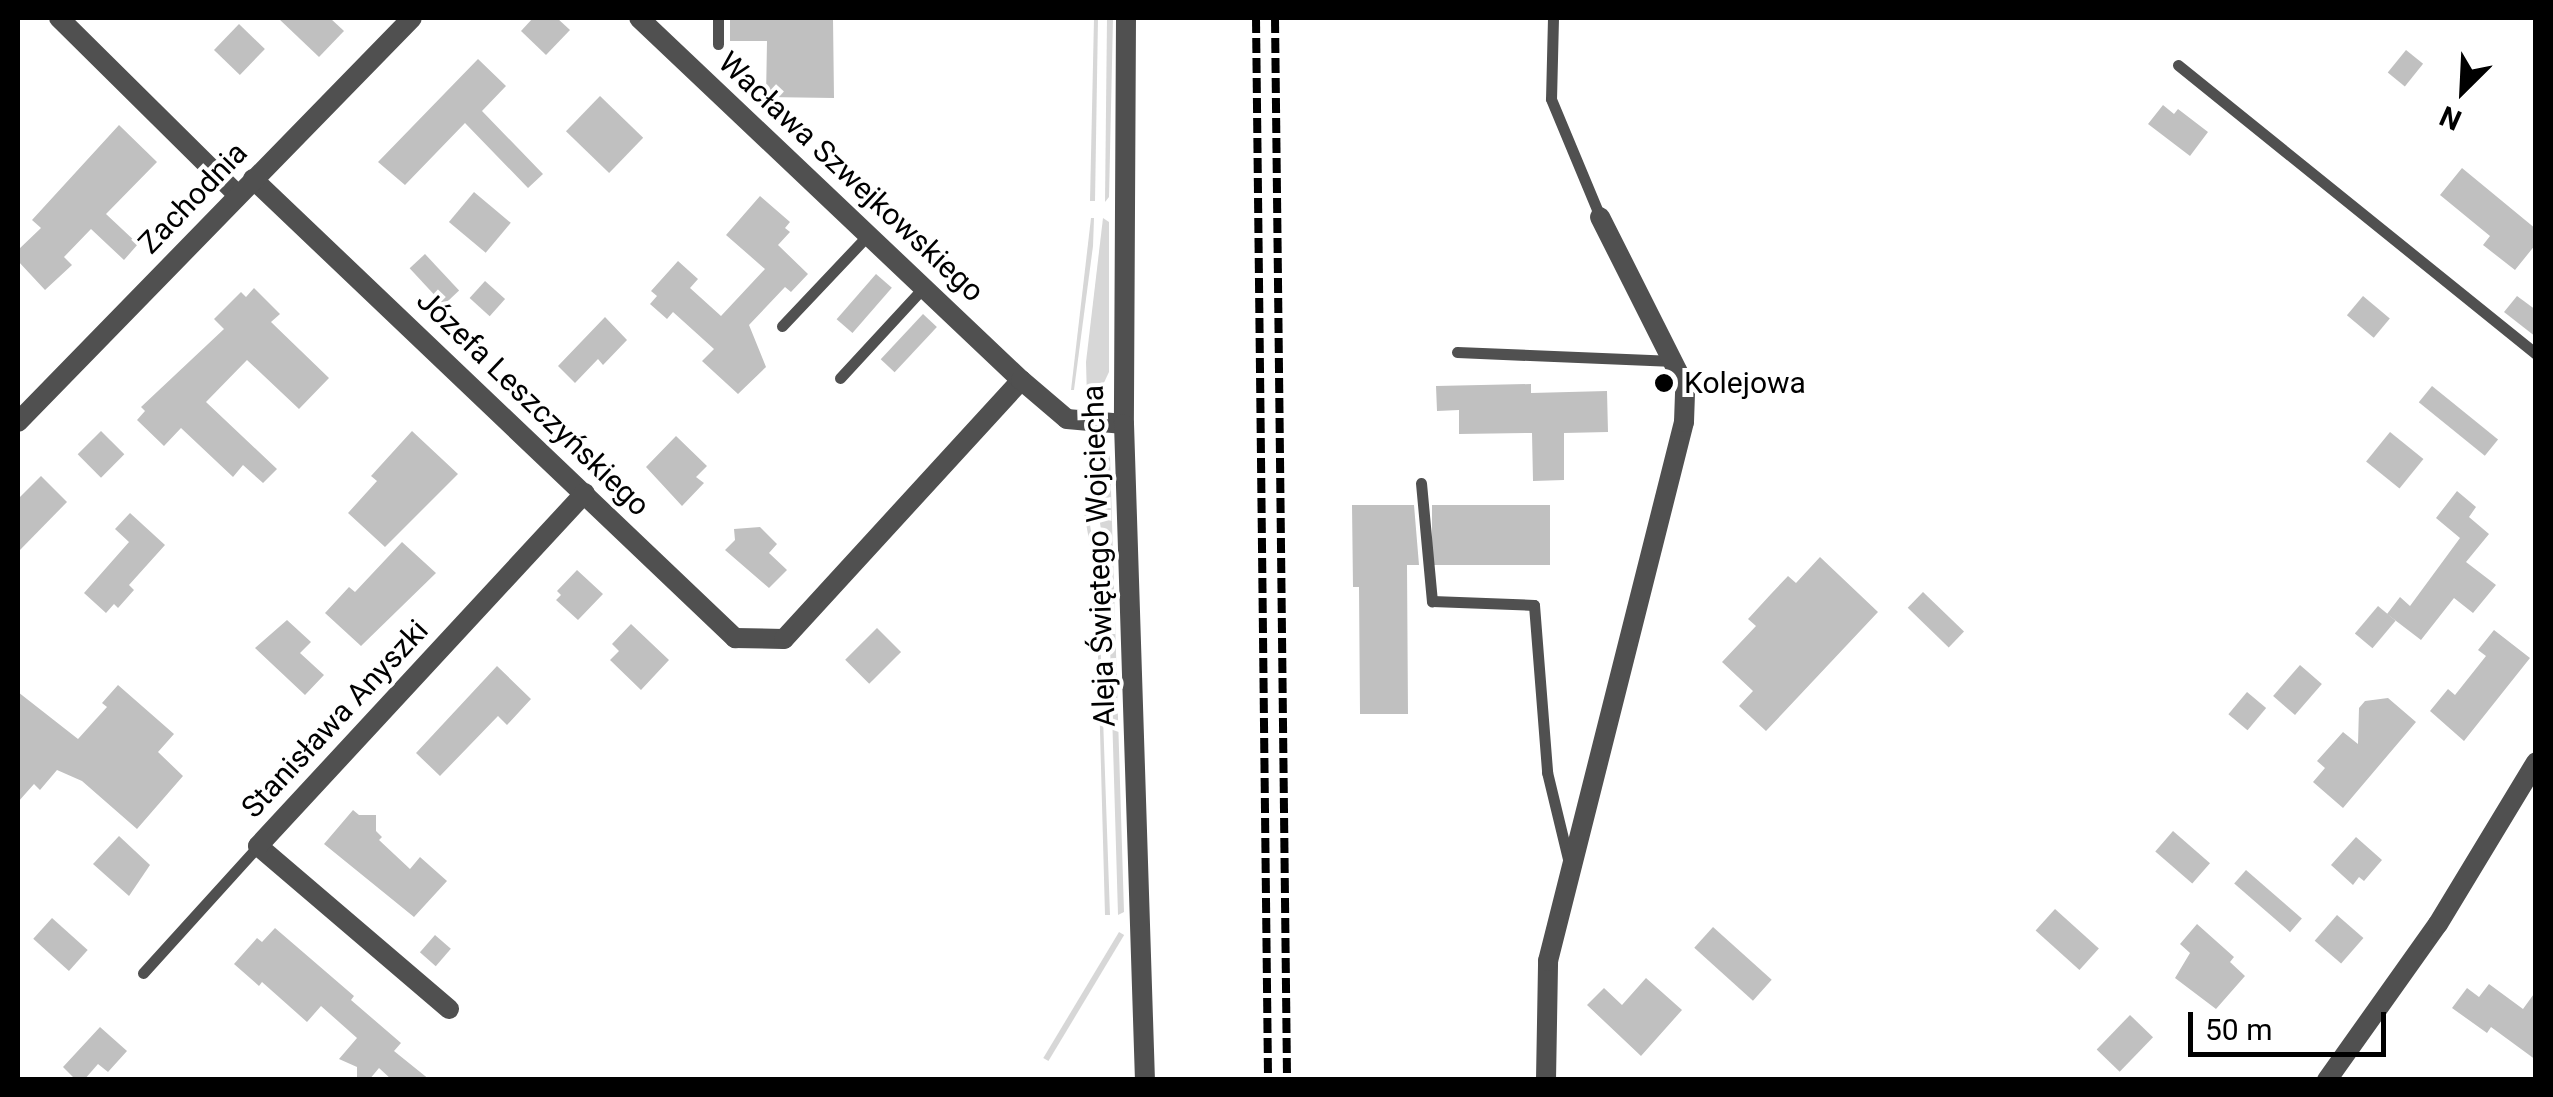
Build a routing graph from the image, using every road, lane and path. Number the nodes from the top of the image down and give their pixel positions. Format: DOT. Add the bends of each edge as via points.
graph roads {
  1 [pos="58,18"];
  2 [pos="412,18"];
  3 [pos="638,18"];
  4 [pos="718,18"];
  5 [pos="1553,18"];
  6 [pos="1127,22"];
  7 [pos="718,44"];
  8 [pos="2178,65"];
  9 [pos="254,179"];
  10 [pos="238,194"];
  11 [pos="1600,217"];
  12 [pos="869,234"];
  13 [pos="924,287"];
  14 [pos="782,326"];
  15 [pos="1457,352"];
  16 [pos="2536,354"];
  17 [pos="1674,361"];
  18 [pos="840,378"];
  19 [pos="1022,380"];
  20 [pos="18,422"];
  21 [pos="1124,424"];
  22 [pos="1421,483"];
  23 [pos="585,493"];
  24 [pos="2536,762"];
  25 [pos="258,846"];
  26 [pos="1570,867"];
  27 [pos="143,973"];
  28 [pos="449,1008"];
  29 [pos="1145,1080"];
  30 [pos="1546,1080"];
  31 [pos="2326,1080"];
  1 -- 10 [label="street"];
  2 -- 9 [label="street, Zachodnia"];
  3 -- 12 [label="street, Wacława Szwejkowskiego"];
  4 -- 7 [label="lane"];
  5 -- 11 [label="lane" via="1552,99"];
  6 -- 21 [label="street, Aleja Świętego Wojciecha"];
  8 -- 16 [label="lane"];
  9 -- 10 [label="street, Zachodnia"];
  9 -- 23 [label="street, Józefa Leszczyńskiego"];
  10 -- 20 [label="street, Zachodnia"];
  11 -- 17 [label="street"];
  12 -- 13 [label="street, Wacława Szwejkowskiego"];
  12 -- 14 [label="lane"];
  13 -- 18 [label="lane"];
  13 -- 19 [label="street, Wacława Szwejkowskiego"];
  15 -- 17 [label="lane"];
  17 -- 26 [label="street" via="1685,386 1684,422"];
  19 -- 21 [label="street, Wacława Szwejkowskiego" via="1067,419"];
  19 -- 23 [label="street, Józefa Leszczyńskiego" via="784,639 735,638"];
  21 -- 29 [label="street, Aleja Świętego Wojciecha"];
  22 -- 26 [label="lane" via="1432,601 1534,605 1546,772"];
  23 -- 25 [label="street, Stanisława Anyszki"];
  24 -- 31 [label="street" via="2438,924"];
  25 -- 27 [label="lane"];
  25 -- 28 [label="street, Stanisława Anyszki"];
  26 -- 30 [label="street" via="1548,961"];
}
